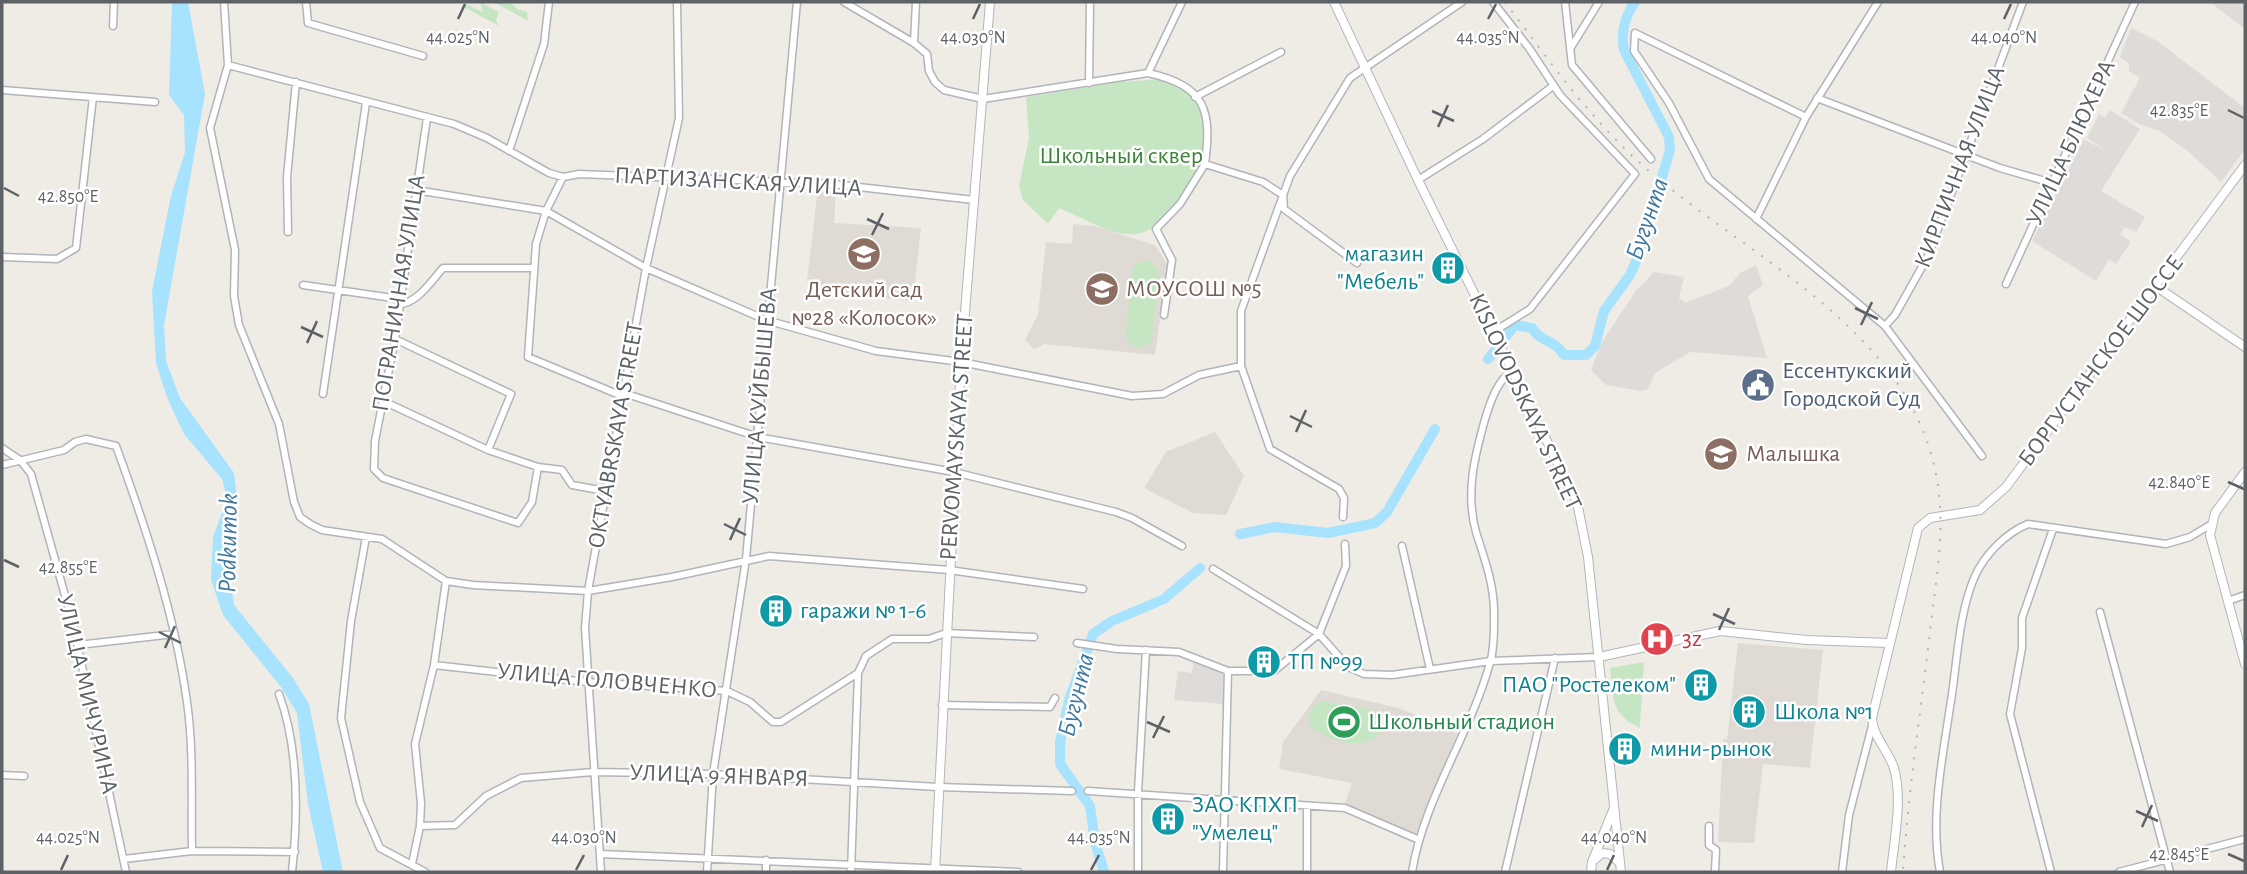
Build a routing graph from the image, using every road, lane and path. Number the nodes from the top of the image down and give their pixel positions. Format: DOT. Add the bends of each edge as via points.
graph roads {
  1 [pos="114,2"];
  2 [pos="224,2"];
  3 [pos="306,2"];
  4 [pos="549,2"];
  5 [pos="677,2"];
  6 [pos="797,2"];
  7 [pos="844,2"];
  8 [pos="916,2"];
  9 [pos="990,2"];
  10 [pos="1090,2"];
  11 [pos="1182,2"];
  12 [pos="1334,2"];
  13 [pos="1462,2"];
  14 [pos="1493,2"];
  15 [pos="1565,2"];
  16 [pos="1599,2"];
  17 [pos="1878,2"];
  18 [pos="2023,2"];
  19 [pos="2135,2"];
  20 [pos="853,4"];
  21 [pos="113,26"];
  22 [pos="914,43"];
  23 [pos="1569,51"];
  24 [pos="1281,52"];
  25 [pos="423,56"];
  26 [pos="228,65"];
  27 [pos="1363,66"];
  28 [pos="1148,73"];
  29 [pos="296,82"];
  30 [pos="1089,83"];
  31 [pos="1553,86"];
  32 [pos="2,90"];
  33 [pos="93,97"];
  34 [pos="1195,97"];
  35 [pos="1817,98"];
  36 [pos="983,99"];
  37 [pos="155,102"];
  38 [pos="366,103"];
  39 [pos="1806,117"];
  40 [pos="427,118"];
  41 [pos="509,151"];
  42 [pos="1966,155"];
  43 [pos="1651,159"];
  44 [pos="1205,163"];
  45 [pos="2245,165"];
  46 [pos="665,176"];
  47 [pos="564,177"];
  48 [pos="1418,180"];
  49 [pos="779,181"];
  50 [pos="2052,183"];
  51 [pos="416,190"];
  52 [pos="1283,195"];
  53 [pos="974,200"];
  54 [pos="546,211"];
  55 [pos="1756,219"];
  56 [pos="288,232"];
  57 [pos="2,257"];
  58 [pos="1357,263"];
  59 [pos="533,268"];
  60 [pos="646,268"];
  61 [pos="2006,284"];
  62 [pos="303,285"];
  63 [pos="2157,287"];
  64 [pos="336,290"];
  65 [pos="400,301"];
  66 [pos="1164,315"];
  67 [pos="766,320"];
  68 [pos="1885,326"];
  69 [pos="1493,332"];
  70 [pos="395,338"];
  71 [pos="2245,347"];
  72 [pos="961,362"];
  73 [pos="1241,366"];
  74 [pos="1512,371"];
  75 [pos="323,394"];
  76 [pos="622,396"];
  77 [pos="381,400"];
  78 [pos="758,437"];
  79 [pos="2,448"];
  80 [pos="488,450"];
  81 [pos="1982,457"];
  82 [pos="20,460"];
  83 [pos="2,465"];
  84 [pos="538,467"];
  85 [pos="954,472"];
  86 [pos="2245,472"];
  87 [pos="605,491"];
  88 [pos="1343,517"];
  89 [pos="2210,525"];
  90 [pos="2053,529"];
  91 [pos="366,537"];
  92 [pos="1345,544"];
  93 [pos="1182,546"];
  94 [pos="1402,546"];
  95 [pos="746,559"];
  96 [pos="1213,569"];
  97 [pos="949,570"];
  98 [pos="446,581"];
  99 [pos="1083,589"];
  100 [pos="588,591"];
  101 [pos="2245,595"];
  102 [pos="2228,601"];
  103 [pos="2100,612"];
  104 [pos="946,633"];
  105 [pos="174,634"];
  106 [pos="1319,634"];
  107 [pos="1034,637"];
  108 [pos="1077,643"];
  109 [pos="1889,643"];
  110 [pos="78,645"];
  111 [pos="1146,650"];
  112 [pos="1599,657"];
  113 [pos="1555,658"];
  114 [pos="1491,661"];
  115 [pos="2245,664"];
  116 [pos="434,665"];
  117 [pos="1430,670"];
  118 [pos="1228,671"];
  119 [pos="858,673"];
  120 [pos="587,682"];
  121 [pos="727,691"];
  122 [pos="279,694"];
  123 [pos="1055,698"];
  124 [pos="942,705"];
  125 [pos="1872,726"];
  126 [pos="593,772"];
  127 [pos="713,774"];
  128 [pos="2,775"];
  129 [pos="24,776"];
  130 [pos="855,782"];
  131 [pos="938,787"];
  132 [pos="1072,791"];
  133 [pos="1088,791"];
  134 [pos="1138,792"];
  135 [pos="1225,800"];
  136 [pos="1615,805"];
  137 [pos="1307,806"];
  138 [pos="420,826"];
  139 [pos="1709,826"];
  140 [pos="1417,839"];
  141 [pos="2245,839"];
  142 [pos="192,851"];
  143 [pos="295,852"];
  144 [pos="600,854"];
  145 [pos="707,858"];
  146 [pos="124,859"];
  147 [pos="2166,859"];
  148 [pos="766,860"];
  149 [pos="1592,862"];
  150 [pos="412,864"];
  151 [pos="1621,867"];
  152 [pos="851,869"];
  153 [pos="935,871"];
  154 [pos="126,872"];
  155 [pos="292,872"];
  156 [pos="425,872"];
  157 [pos="601,872"];
  158 [pos="707,872"];
  159 [pos="766,872"];
  160 [pos="1018,872"];
  161 [pos="1138,872"];
  162 [pos="1223,872"];
  163 [pos="1307,872"];
  164 [pos="1412,872"];
  165 [pos="1504,872"];
  166 [pos="1591,872"];
  167 [pos="1715,872"];
  168 [pos="1842,872"];
  169 [pos="1891,872"];
  170 [pos="1940,872"];
  171 [pos="2051,872"];
  172 [pos="2119,872"];
  173 [pos="2170,872"];
  1 -- 21 [label="street"];
  2 -- 26 [label="street"];
  3 -- 25 [label="street" via="308,23"];
  4 -- 41 [label="street" via="544,44"];
  5 -- 46 [label="street, OKTYABRSKAYA STREET" via="681,92"];
  6 -- 49 [label="street, УЛИЦА КУЙБЫШЕВА"];
  7 -- 20 [label="street"];
  8 -- 22 [label="street"];
  9 -- 36 [label="street, PERVOMAYSKAYA STREET"];
  10 -- 30 [label="street"];
  11 -- 28 [label="street"];
  12 -- 27 [label="street, KISLOVODSKAYA STREET"];
  13 -- 27 [label="street"];
  14 -- 31 [label="street"];
  15 -- 23 [label="street"];
  16 -- 23 [label="street"];
  17 -- 35 [label="street"];
  18 -- 42 [label="street, КИРПИЧНАЯ УЛИЦА"];
  19 -- 50 [label="street, УЛИЦА БЛЮХЕРА"];
  20 -- 22 [label="street"];
  22 -- 36 [label="street" via="927,54 929,71 944,90"];
  23 -- 43 [label="street" via="1572,65 1585,83"];
  24 -- 34 [label="street"];
  26 -- 29 [label="street, ПАРТИЗАНСКАЯ УЛИЦА"];
  26 -- 91 [label="street" via="210,128 235,250 233,296 239,325 279,424 300,517 321,530"];
  27 -- 48 [label="street, KISLOVODSKAYA STREET"];
  27 -- 52 [label="street" via="1350,78"];
  28 -- 30 [label="street"];
  28 -- 34 [label="street" via="1173,80"];
  29 -- 38 [label="street, ПАРТИЗАНСКАЯ УЛИЦА"];
  29 -- 56 [label="street" via="287,177"];
  30 -- 36 [label="street"];
  31 -- 48 [label="street"];
  31 -- 69 [label="street" via="1635,174 1530,310"];
  32 -- 33 [label="street"];
  33 -- 37 [label="street"];
  33 -- 57 [label="street" via="76,248 57,260"];
  34 -- 44 [label="street" via="1209,120"];
  35 -- 39 [label="street"];
  35 -- 42 [label="street"];
  36 -- 53 [label="street, PERVOMAYSKAYA STREET"];
  38 -- 40 [label="street, ПАРТИЗАНСКАЯ УЛИЦА"];
  38 -- 64 [label="street"];
  39 -- 55 [label="street"];
  39 -- 55 [label="street" via="1634,33 1634,51 1669,103 1709,179"];
  40 -- 41 [label="street, ПАРТИЗАНСКАЯ УЛИЦА" via="469,130"];
  40 -- 51 [label="street, ПОГРАНИЧНАЯ УЛИЦА"];
  41 -- 47 [label="street, ПАРТИЗАНСКАЯ УЛИЦА"];
  42 -- 50 [label="street"];
  42 -- 68 [label="street, КИРПИЧНАЯ УЛИЦА" via="1927,258"];
  44 -- 52 [label="street" via="1263,182"];
  44 -- 66 [label="street" via="1180,204 1156,229 1172,260"];
  45 -- 63 [label="street, БОРГУСТАНСКОЕ ШОССЕ"];
  46 -- 47 [label="street, ПАРТИЗАНСКАЯ УЛИЦА"];
  46 -- 49 [label="street, ПАРТИЗАНСКАЯ УЛИЦА"];
  46 -- 60 [label="street, OKTYABRSKAYA STREET"];
  47 -- 54 [label="street"];
  48 -- 69 [label="street, KISLOVODSKAYA STREET"];
  49 -- 53 [label="street, ПАРТИЗАНСКАЯ УЛИЦА"];
  49 -- 67 [label="street, УЛИЦА КУЙБЫШЕВА"];
  50 -- 61 [label="street, УЛИЦА БЛЮХЕРА"];
  51 -- 54 [label="street"];
  51 -- 65 [label="street, ПОГРАНИЧНАЯ УЛИЦА"];
  52 -- 58 [label="street" via="1284,209"];
  52 -- 73 [label="street" via="1241,312"];
  53 -- 72 [label="street, PERVOMAYSKAYA STREET"];
  54 -- 59 [label="street"];
  54 -- 60 [label="street"];
  55 -- 68 [label="street"];
  59 -- 65 [label="street" via="443,268 423,291 406,304"];
  59 -- 76 [label="street" via="528,357"];
  60 -- 67 [label="street"];
  60 -- 76 [label="street, OKTYABRSKAYA STREET"];
  62 -- 64 [label="street"];
  63 -- 71 [label="street"];
  63 -- 109 [label="street, БОРГУСТАНСКОЕ ШОССЕ" via="1997,496 1971,513 1930,518 1918,528"];
  64 -- 65 [label="street"];
  64 -- 75 [label="street"];
  65 -- 70 [label="street, ПОГРАНИЧНАЯ УЛИЦА"];
  67 -- 72 [label="street" via="876,351"];
  67 -- 78 [label="street, УЛИЦА КУЙБЫШЕВА"];
  68 -- 81 [label="street"];
  69 -- 74 [label="street, KISLOVODSKAYA STREET"];
  70 -- 77 [label="street, ПОГРАНИЧНАЯ УЛИЦА"];
  70 -- 80 [label="street" via="511,394"];
  72 -- 73 [label="street" via="1132,396 1163,394 1199,375"];
  72 -- 85 [label="street, PERVOMAYSKAYA STREET"];
  73 -- 88 [label="street" via="1270,449 1339,489 1344,498"];
  74 -- 112 [label="street, KISLOVODSKAYA STREET" via="1577,502"];
  74 -- 114 [label="street" via="1503,376 1488,408 1471,483 1476,531 1487,556 1494,607"];
  76 -- 78 [label="street" via="641,398"];
  76 -- 87 [label="street, OKTYABRSKAYA STREET"];
  77 -- 80 [label="street"];
  77 -- 84 [label="street, ПОГРАНИЧНАЯ УЛИЦА" via="374,469 383,478 518,523 532,502"];
  78 -- 85 [label="street"];
  78 -- 95 [label="street, УЛИЦА КУЙБЫШЕВА"];
  79 -- 82 [label="street, УЛИЦА МИЧУРИНА"];
  80 -- 84 [label="street"];
  82 -- 83 [label="street"];
  82 -- 105 [label="street" via="64,450 86,439 116,446"];
  82 -- 110 [label="street, УЛИЦА МИЧУРИНА" via="32,474"];
  84 -- 87 [label="street" via="562,470 572,485"];
  85 -- 93 [label="street" via="1116,512"];
  85 -- 97 [label="street, PERVOMAYSKAYA STREET"];
  86 -- 89 [label="street"];
  87 -- 100 [label="street, OKTYABRSKAYA STREET"];
  89 -- 90 [label="street" via="2165,544"];
  89 -- 102 [label="street" via="2211,545"];
  90 -- 170 [label="street" via="2028,524 2014,530 1974,577 1952,679 1934,823"];
  90 -- 171 [label="street" via="2022,618 2022,648 2010,714"];
  91 -- 98 [label="street" via="382,539"];
  91 -- 150 [label="street" via="341,718 360,802 380,848"];
  92 -- 106 [label="street" via="1346,566"];
  94 -- 117 [label="street"];
  95 -- 97 [label="street" via="780,556"];
  95 -- 100 [label="street"];
  95 -- 121 [label="street, УЛИЦА КУЙБЫШЕВА"];
  96 -- 106 [label="street"];
  97 -- 99 [label="street"];
  97 -- 104 [label="street, PERVOMAYSKAYA STREET"];
  98 -- 100 [label="street"];
  98 -- 116 [label="street"];
  100 -- 120 [label="street, OKTYABRSKAYA STREET"];
  101 -- 102 [label="street"];
  102 -- 115 [label="street"];
  103 -- 147 [label="street"];
  104 -- 107 [label="street, УЛИЦА ГОЛОВЧЕНКО"];
  104 -- 119 [label="street, УЛИЦА ГОЛОВЧЕНКО" via="929,639 892,639 866,656"];
  104 -- 124 [label="street, PERVOMAYSKAYA STREET"];
  105 -- 110 [label="street"];
  105 -- 142 [label="street" via="187,704"];
  106 -- 117 [label="street" via="1348,667 1364,674"];
  106 -- 118 [label="street" via="1274,671"];
  108 -- 111 [label="street"];
  109 -- 112 [label="street" via="1720,631"];
  109 -- 125 [label="street"];
  110 -- 146 [label="street, УЛИЦА МИЧУРИНА"];
  111 -- 118 [label="street" via="1179,652"];
  111 -- 134 [label="street"];
  112 -- 113 [label="street"];
  112 -- 136 [label="street, KISLOVODSKAYA STREET"];
  113 -- 114 [label="street"];
  113 -- 165 [label="street"];
  114 -- 117 [label="street"];
  114 -- 140 [label="street"];
  116 -- 120 [label="street, УЛИЦА ГОЛОВЧЕНКО"];
  116 -- 138 [label="street" via="415,744"];
  118 -- 135 [label="street"];
  119 -- 121 [label="street, УЛИЦА ГОЛОВЧЕНКО" via="781,722 773,722 750,702"];
  119 -- 130 [label="street"];
  120 -- 121 [label="street, УЛИЦА ГОЛОВЧЕНКО"];
  120 -- 126 [label="street, OKTYABRSKAYA STREET"];
  121 -- 127 [label="street, УЛИЦА КУЙБЫШЕВА"];
  122 -- 143 [label="street" via="288,727 298,814"];
  123 -- 124 [label="street" via="1050,707"];
  124 -- 131 [label="street, PERVOMAYSKAYA STREET"];
  125 -- 168 [label="street" via="1849,816"];
  125 -- 169 [label="street" via="1890,757 1896,782"];
  126 -- 127 [label="street, УЛИЦА 9 ЯНВАРЯ"];
  126 -- 138 [label="street, УЛИЦА 9 ЯНВАРЯ" via="521,779 486,796 455,825"];
  126 -- 144 [label="street, OKTYABRSKAYA STREET"];
  127 -- 130 [label="street, УЛИЦА 9 ЯНВАРЯ"];
  127 -- 145 [label="street, УЛИЦА КУЙБЫШЕВА"];
  128 -- 129 [label="street"];
  130 -- 131 [label="street, УЛИЦА 9 ЯНВАРЯ"];
  130 -- 152 [label="street"];
  131 -- 132 [label="street, УЛИЦА 9 ЯНВАРЯ"];
  131 -- 153 [label="street, PERVOMAYSKAYA STREET"];
  133 -- 134 [label="street"];
  134 -- 135 [label="street"];
  134 -- 161 [label="street"];
  135 -- 137 [label="street"];
  135 -- 162 [label="street"];
  136 -- 149 [label="street"];
  136 -- 151 [label="street, KISLOVODSKAYA STREET"];
  137 -- 140 [label="street" via="1345,808"];
  137 -- 163 [label="street"];
  138 -- 150 [label="street"];
  139 -- 167 [label="street" via="1709,845 1716,850"];
  140 -- 164 [label="street"];
  141 -- 147 [label="street"];
  142 -- 143 [label="street"];
  142 -- 146 [label="street"];
  143 -- 155 [label="street"];
  144 -- 145 [label="street"];
  144 -- 157 [label="street, OKTYABRSKAYA STREET"];
  145 -- 148 [label="street"];
  145 -- 158 [label="street, УЛИЦА КУЙБЫШЕВА"];
  146 -- 154 [label="street, УЛИЦА МИЧУРИНА"];
  147 -- 172 [label="street"];
  147 -- 173 [label="street"];
  148 -- 152 [label="street"];
  148 -- 159 [label="street"];
  149 -- 151 [label="street" via="1602,853 1610,854"];
  149 -- 166 [label="street"];
  150 -- 156 [label="street"];
  152 -- 153 [label="street"];
  153 -- 160 [label="street"];
}
